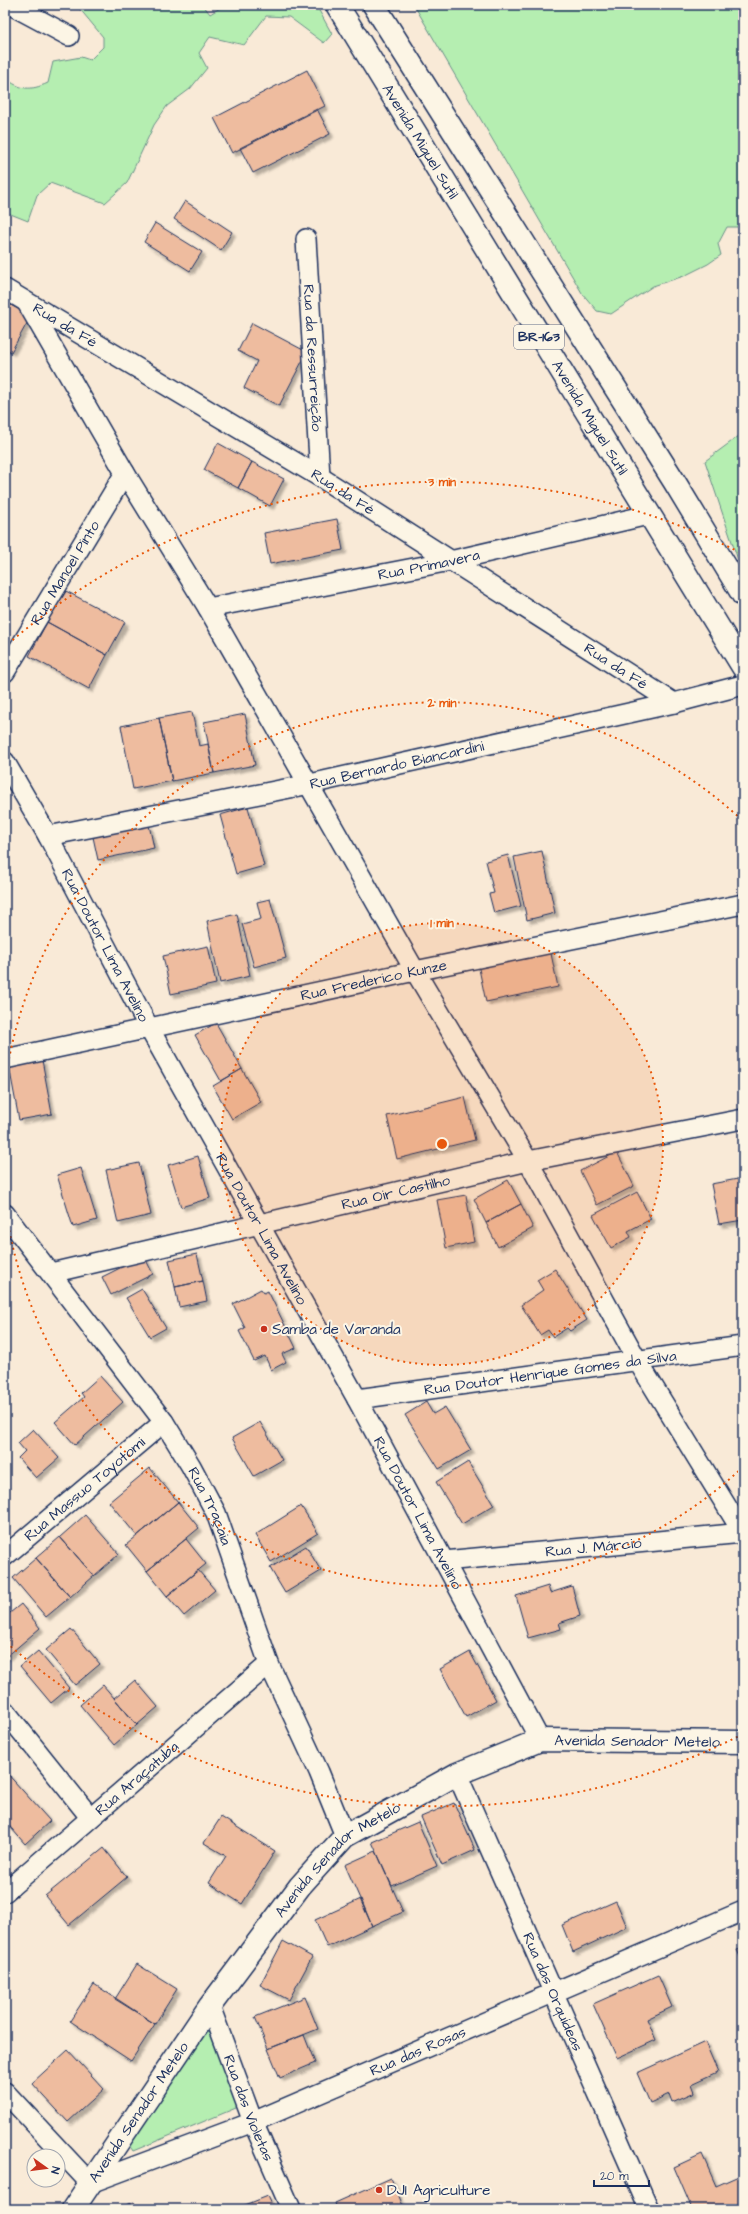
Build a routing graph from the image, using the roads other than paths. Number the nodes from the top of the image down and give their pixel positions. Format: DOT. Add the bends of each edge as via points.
graph roads {
  1 [pos="11,5"];
  2 [pos="337,5"];
  3 [pos="374,5"];
  4 [pos="69,36"];
  5 [pos="306,239"];
  6 [pos="5,289"];
  7 [pos="27,303"];
  8 [pos="125,473"];
  9 [pos="320,478"];
  10 [pos="648,515"];
  11 [pos="450,561"];
  12 [pos="743,595"];
  13 [pos="208,608"];
  14 [pos="743,668"];
  15 [pos="5,672"];
  16 [pos="743,685"];
  17 [pos="674,703"];
  18 [pos="5,762"];
  19 [pos="310,784"];
  20 [pos="48,836"];
  21 [pos="743,904"];
  22 [pos="415,971"];
  23 [pos="149,1028"];
  24 [pos="5,1059"];
  25 [pos="743,1119"];
  26 [pos="528,1162"];
  27 [pos="257,1223"];
  28 [pos="8,1224"];
  29 [pos="51,1273"];
  30 [pos="743,1346"];
  31 [pos="636,1360"];
  32 [pos="357,1400"];
  33 [pos="164,1422"];
  34 [pos="743,1533"];
  35 [pos="5,1556"];
  36 [pos="444,1561"];
  37 [pos="269,1664"];
  38 [pos="5,1711"];
  39 [pos="540,1740"];
  40 [pos="743,1742"];
  41 [pos="457,1774"];
  42 [pos="90,1817"];
  43 [pos="345,1836"];
  44 [pos="5,1892"];
  45 [pos="743,1911"];
  46 [pos="554,1991"];
  47 [pos="210,2006"];
  48 [pos="5,2092"];
  49 [pos="253,2122"];
  50 [pos="90,2183"];
  51 [pos="72,2209"];
  52 [pos="291,2209"];
  53 [pos="649,2209"];
  1 -- 4 [label="street"];
  2 -- 10 [label="main road, Avenida Miguel Sutil / BR-163"];
  3 -- 12 [label="main road, BR-163"];
  5 -- 9 [label="street, Rua da Ressurreição"];
  6 -- 7 [label="street, Rua da Fé"];
  7 -- 8 [label="street"];
  7 -- 9 [label="street, Rua da Fé"];
  8 -- 13 [label="street"];
  8 -- 15 [label="street, Rua Manoel Pinto"];
  9 -- 11 [label="street, Rua da Fé"];
  10 -- 11 [label="street, Rua Primavera"];
  10 -- 14 [label="main road, Avenida Miguel Sutil / BR-163"];
  11 -- 13 [label="street, Rua Primavera"];
  11 -- 17 [label="street, Rua da Fé"];
  13 -- 19 [label="street"];
  16 -- 17 [label="street, Rua Bernardo Biancardini"];
  17 -- 19 [label="street, Rua Bernardo Biancardini"];
  18 -- 20 [label="street, Rua Doutor Lima Avelino"];
  19 -- 20 [label="street, Rua Bernardo Biancardini"];
  19 -- 22 [label="street"];
  20 -- 23 [label="street, Rua Doutor Lima Avelino"];
  21 -- 22 [label="street, Rua Frederico Kunze"];
  22 -- 23 [label="street, Rua Frederico Kunze"];
  22 -- 26 [label="street"];
  23 -- 24 [label="street, Rua Frederico Kunze"];
  23 -- 27 [label="street, Rua Doutor Lima Avelino"];
  25 -- 26 [label="street, Rua Oir Castilho"];
  26 -- 27 [label="street, Rua Oir Castilho"];
  26 -- 31 [label="street"];
  27 -- 29 [label="street, Rua Oir Castilho"];
  27 -- 32 [label="street, Rua Doutor Lima Avelino"];
  28 -- 29 [label="street, Rua Traçaia"];
  29 -- 33 [label="street, Rua Traçaia"];
  30 -- 31 [label="street, Rua Doutor Henrique Gomes da Silva"];
  31 -- 32 [label="street, Rua Doutor Henrique Gomes da Silva"];
  31 -- 34 [label="street"];
  32 -- 36 [label="street, Rua Doutor Lima Avelino"];
  33 -- 35 [label="street, Rua Massuo Toyotomi"];
  33 -- 37 [label="street, Rua Traçaia" via="216,1513"];
  34 -- 36 [label="street, Rua J. Márcio"];
  36 -- 39 [label="street, Rua Doutor Lima Avelino"];
  37 -- 42 [label="street, Rua Araçatuba"];
  37 -- 43 [label="street, Rua Traçaia" via="319,1772"];
  38 -- 42 [label="street"];
  39 -- 40 [label="main road, Avenida Senador Metelo"];
  39 -- 41 [label="main road, Avenida Senador Metelo"];
  41 -- 43 [label="main road, Avenida Senador Metelo"];
  41 -- 46 [label="street, Rua das Orquídeas"];
  42 -- 44 [label="street, Rua Araçatuba"];
  43 -- 47 [label="main road, Avenida Senador Metelo" via="300,1886"];
  45 -- 46 [label="street, Rua das Rosas"];
  46 -- 49 [label="street, Rua das Rosas"];
  46 -- 53 [label="street, Rua das Orquídeas"];
  47 -- 49 [label="street, Rua das Violetas"];
  47 -- 50 [label="main road, Avenida Senador Metelo"];
  48 -- 50 [label="street"];
  49 -- 50 [label="street, Rua das Rosas"];
  49 -- 52 [label="street, Rua das Violetas"];
  50 -- 51 [label="main road, Avenida Senador Metelo"];
}
